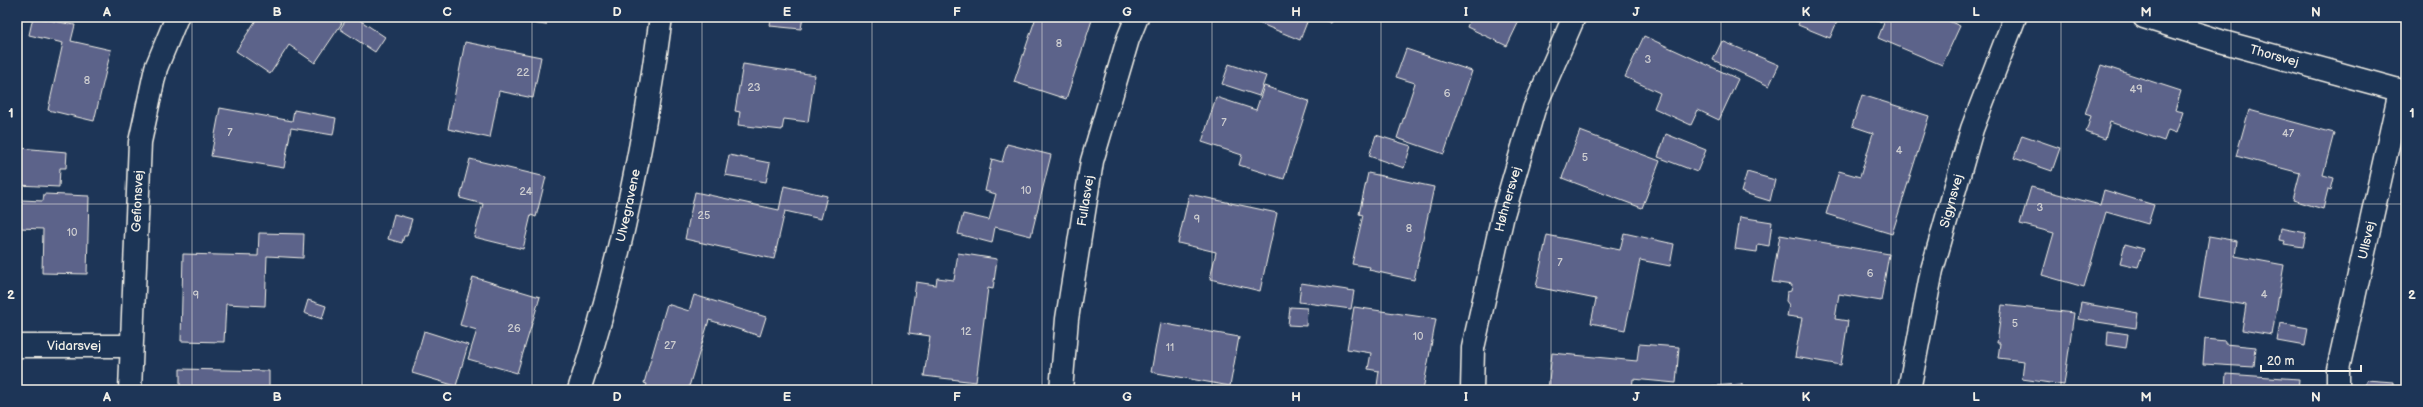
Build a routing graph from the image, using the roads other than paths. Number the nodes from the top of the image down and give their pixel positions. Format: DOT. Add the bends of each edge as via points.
graph roads {
  1 [pos="177,17"];
  2 [pos="661,17"];
  3 [pos="1138,17"];
  4 [pos="1574,17"];
  5 [pos="2015,17"];
  6 [pos="2144,17"];
  7 [pos="2403,91"];
  8 [pos="17,346"];
  9 [pos="130,346"];
  10 [pos="130,390"];
  11 [pos="578,390"];
  12 [pos="1061,390"];
  13 [pos="1472,390"];
  14 [pos="1909,390"];
  15 [pos="2338,390"];
  1 -- 9 [label="street, Gefionsvej" via="156,68 140,142"];
  2 -- 11 [label="street, Ulvegravene" via="647,117 625,220"];
  3 -- 12 [label="street, Fullasvej" via="1128,39 1092,161 1068,319"];
  4 -- 13 [label="street, Høhnersvej" via="1534,108 1502,215 1473,348"];
  5 -- 14 [label="street, Sigynsvej" via="1972,129 1932,270"];
  6 -- 7 [label="street, Thorsvej" via="2220,41"];
  7 -- 15 [label="street, Ullsvej" via="2338,369"];
  8 -- 9 [label="street, Vidarsvej"];
  9 -- 10 [label="street, Gefionsvej"];
}
